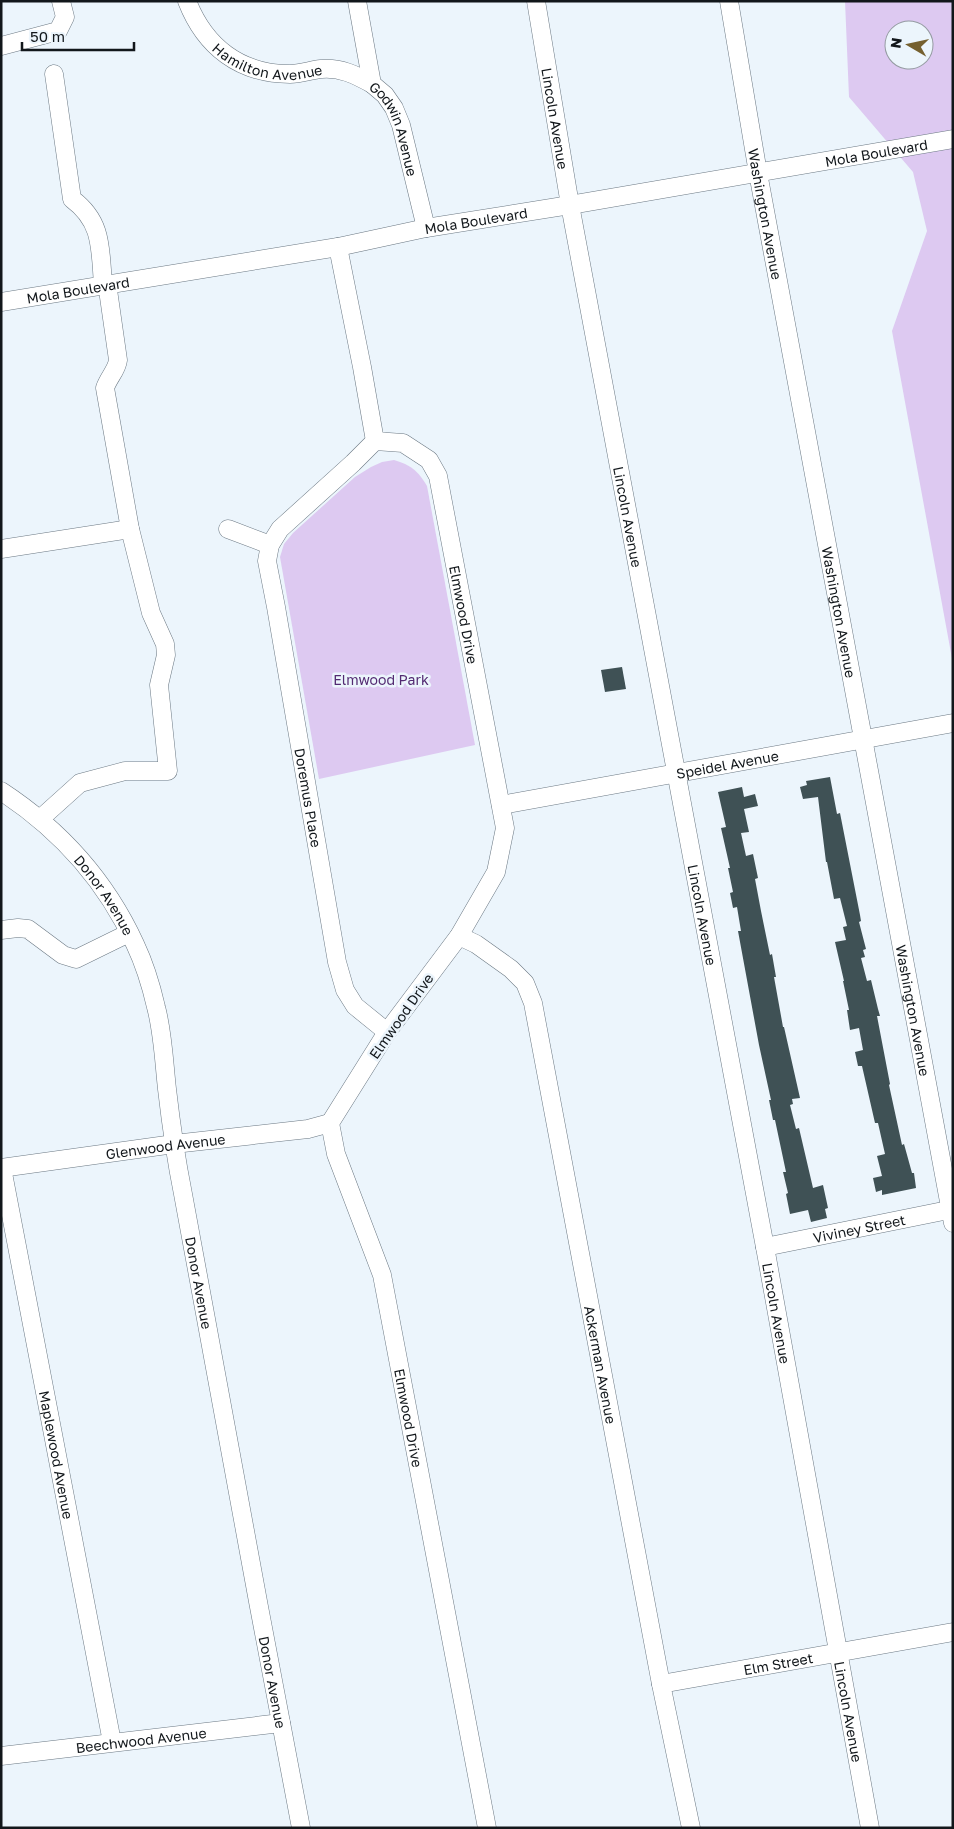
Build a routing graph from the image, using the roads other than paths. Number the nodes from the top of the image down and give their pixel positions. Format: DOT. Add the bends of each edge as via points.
graph roads {
  1 [pos="61,1"];
  2 [pos="187,1"];
  3 [pos="358,1"];
  4 [pos="536,1"];
  5 [pos="729,1"];
  6 [pos="1,46"];
  7 [pos="54,74"];
  8 [pos="372,84"];
  9 [pos="953,139"];
  10 [pos="758,173"];
  11 [pos="570,206"];
  12 [pos="426,228"];
  13 [pos="338,247"];
  14 [pos="105,284"];
  15 [pos="1,302"];
  16 [pos="375,441"];
  17 [pos="130,528"];
  18 [pos="228,529"];
  19 [pos="270,545"];
  20 [pos="1,549"];
  21 [pos="953,723"];
  22 [pos="863,739"];
  23 [pos="677,774"];
  24 [pos="1,791"];
  25 [pos="501,805"];
  26 [pos="40,820"];
  27 [pos="1,930"];
  28 [pos="129,933"];
  29 [pos="459,936"];
  30 [pos="387,1032"];
  31 [pos="330,1124"];
  32 [pos="174,1144"];
  33 [pos="1,1168"];
  34 [pos="952,1214"];
  35 [pos="765,1247"];
  36 [pos="953,1632"];
  37 [pos="837,1654"];
  38 [pos="661,1684"];
  39 [pos="281,1723"];
  40 [pos="112,1742"];
  41 [pos="1,1756"];
  42 [pos="301,1828"];
  43 [pos="487,1828"];
  44 [pos="692,1828"];
  45 [pos="870,1828"];
  1 -- 6 [label="street" via="65,17 58,31"];
  2 -- 8 [label="street, Hamilton Avenue" via="202,32 217,48 254,69 293,74 339,70"];
  3 -- 8 [label="street, Godwin Avenue"];
  4 -- 11 [label="street, Lincoln Avenue"];
  5 -- 10 [label="street, Washington Avenue"];
  7 -- 14 [label="street" via="72,199 98,231"];
  8 -- 12 [label="street, Godwin Avenue" via="385,95 401,125"];
  9 -- 10 [label="street, Mola Boulevard"];
  10 -- 11 [label="street, Mola Boulevard"];
  10 -- 22 [label="street, Washington Avenue"];
  11 -- 12 [label="street, Mola Boulevard"];
  11 -- 23 [label="street, Lincoln Avenue"];
  12 -- 13 [label="street, Mola Boulevard"];
  13 -- 14 [label="street, Mola Boulevard"];
  13 -- 16 [label="street"];
  14 -- 15 [label="street, Mola Boulevard"];
  14 -- 17 [label="street" via="118,360 105,388"];
  16 -- 19 [label="street" via="280,529"];
  16 -- 25 [label="street, Elmwood Drive" via="403,443 429,460 438,476"];
  17 -- 20 [label="street"];
  17 -- 26 [label="street" via="151,613 165,644 159,685 168,771 125,771 80,783"];
  18 -- 19 [label="street"];
  19 -- 30 [label="street, Doremus Place" via="267,561 337,962 345,990 355,1006"];
  21 -- 22 [label="street, Speidel Avenue"];
  22 -- 23 [label="street, Speidel Avenue"];
  22 -- 34 [label="street, Washington Avenue"];
  23 -- 25 [label="street, Speidel Avenue"];
  23 -- 35 [label="street, Lincoln Avenue"];
  24 -- 26 [label="street, Donor Avenue"];
  25 -- 29 [label="street, Elmwood Drive" via="505,828 496,872"];
  26 -- 28 [label="street, Donor Avenue" via="72,850 96,879"];
  27 -- 28 [label="street" via="28,929 63,955 76,959"];
  28 -- 32 [label="street, Donor Avenue" via="157,1008"];
  29 -- 30 [label="street, Elmwood Drive"];
  29 -- 38 [label="street, Ackerman Avenue" via="476,944 511,970 525,983 533,1003"];
  30 -- 31 [label="street, Elmwood Drive"];
  31 -- 32 [label="street, Glenwood Avenue"];
  31 -- 43 [label="street, Elmwood Drive" via="336,1154 382,1275"];
  32 -- 33 [label="street, Glenwood Avenue"];
  32 -- 39 [label="street, Donor Avenue"];
  33 -- 40 [label="street, Maplewood Avenue"];
  34 -- 35 [label="street, Viviney Street"];
  35 -- 37 [label="street, Lincoln Avenue"];
  36 -- 37 [label="street, Elm Street"];
  37 -- 38 [label="street, Elm Street"];
  37 -- 45 [label="street, Lincoln Avenue"];
  38 -- 44 [label="street, Ackerman Avenue"];
  39 -- 40 [label="street, Beechwood Avenue"];
  39 -- 42 [label="street, Donor Avenue"];
  40 -- 41 [label="street, Beechwood Avenue"];
}
